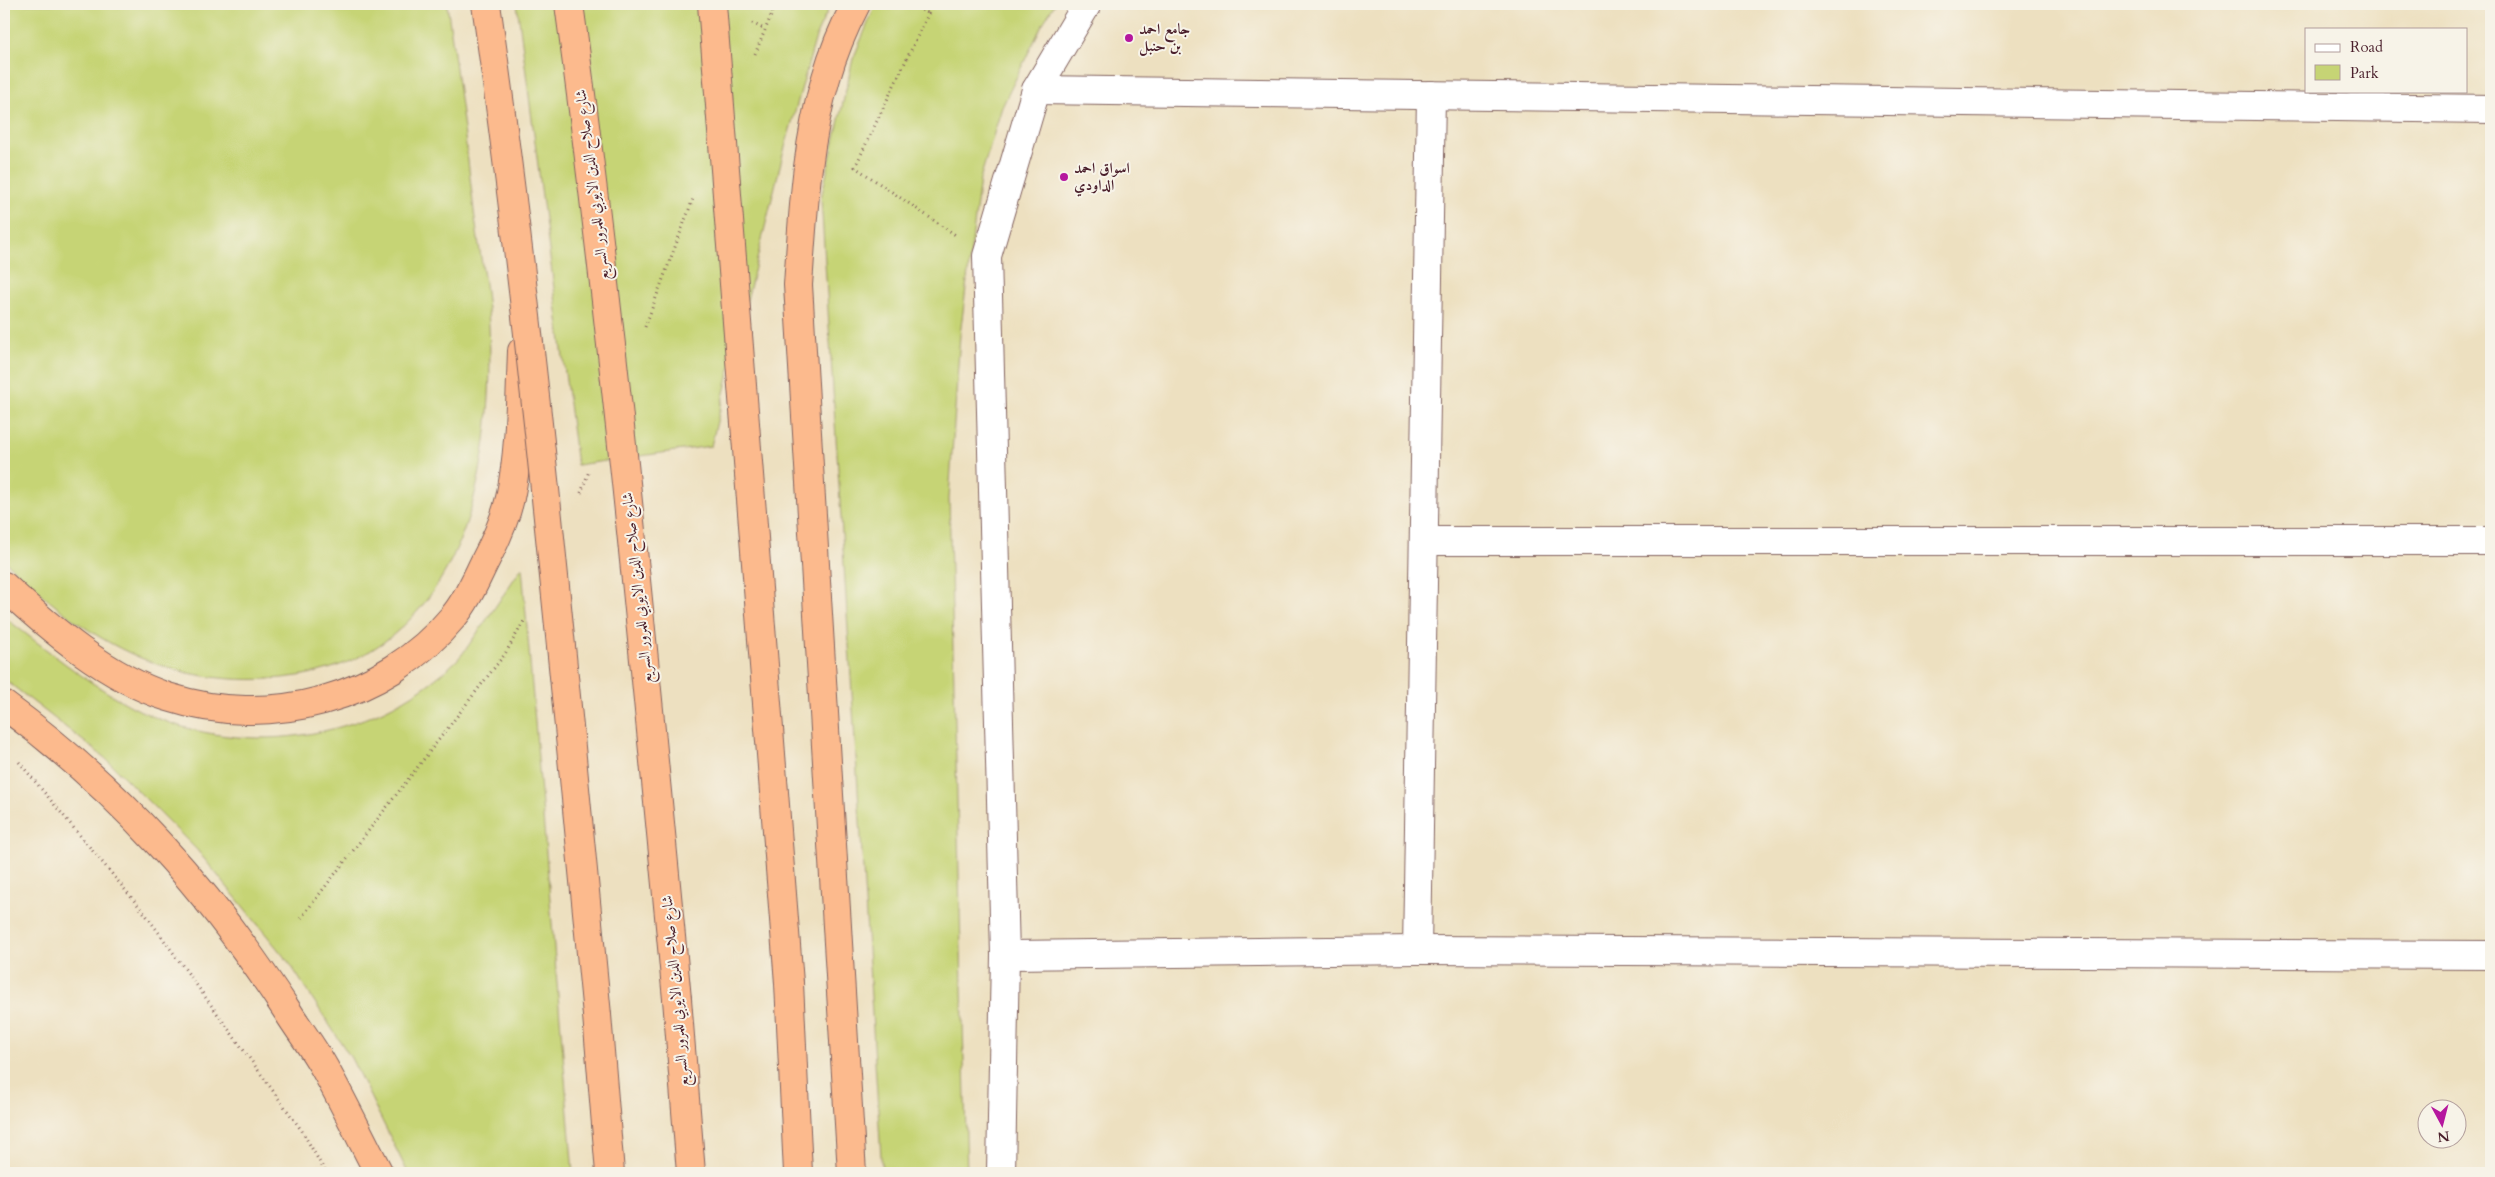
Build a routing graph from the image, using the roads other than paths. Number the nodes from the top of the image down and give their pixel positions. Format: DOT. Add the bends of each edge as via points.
graph roads {
  1 [pos="486,4"];
  2 [pos="569,4"];
  3 [pos="712,4"];
  4 [pos="856,4"];
  5 [pos="1087,4"];
  6 [pos="1036,90"];
  7 [pos="1431,95"];
  8 [pos="2491,109"];
  9 [pos="524,293"];
  10 [pos="1424,541"];
  11 [pos="2491,541"];
  12 [pos="4,586"];
  13 [pos="4,705"];
  14 [pos="1418,950"];
  15 [pos="1005,955"];
  16 [pos="2491,955"];
  17 [pos="379,1173"];
  18 [pos="610,1173"];
  19 [pos="691,1173"];
  20 [pos="798,1173"];
  21 [pos="852,1173"];
  22 [pos="1001,1173"];
  1 -- 9 [label="highway, bridge"];
  2 -- 19 [label="highway, شارع صلاح الدين الايوبي للمرور السريع, bridge" via="591,167 637,579"];
  3 -- 20 [label="highway, bridge" via="789,983"];
  4 -- 21 [label="highway" via="826,78 813,137 798,285"];
  5 -- 6 [label="street"];
  6 -- 7 [label="street"];
  6 -- 15 [label="street" via="987,256"];
  7 -- 8 [label="street"];
  7 -- 10 [label="street"];
  9 -- 12 [label="highway, bridge" via="519,427 510,499 494,543 455,615 431,641 410,658 356,690 292,708 234,710 200,706 166,696 127,678 84,652 42,621"];
  9 -- 18 [label="highway, bridge" via="598,1015"];
  10 -- 11 [label="street"];
  10 -- 14 [label="street"];
  13 -- 17 [label="highway" via="84,768 138,820 202,891 254,958 325,1068"];
  14 -- 15 [label="street"];
  14 -- 16 [label="street"];
  15 -- 22 [label="street"];
}
